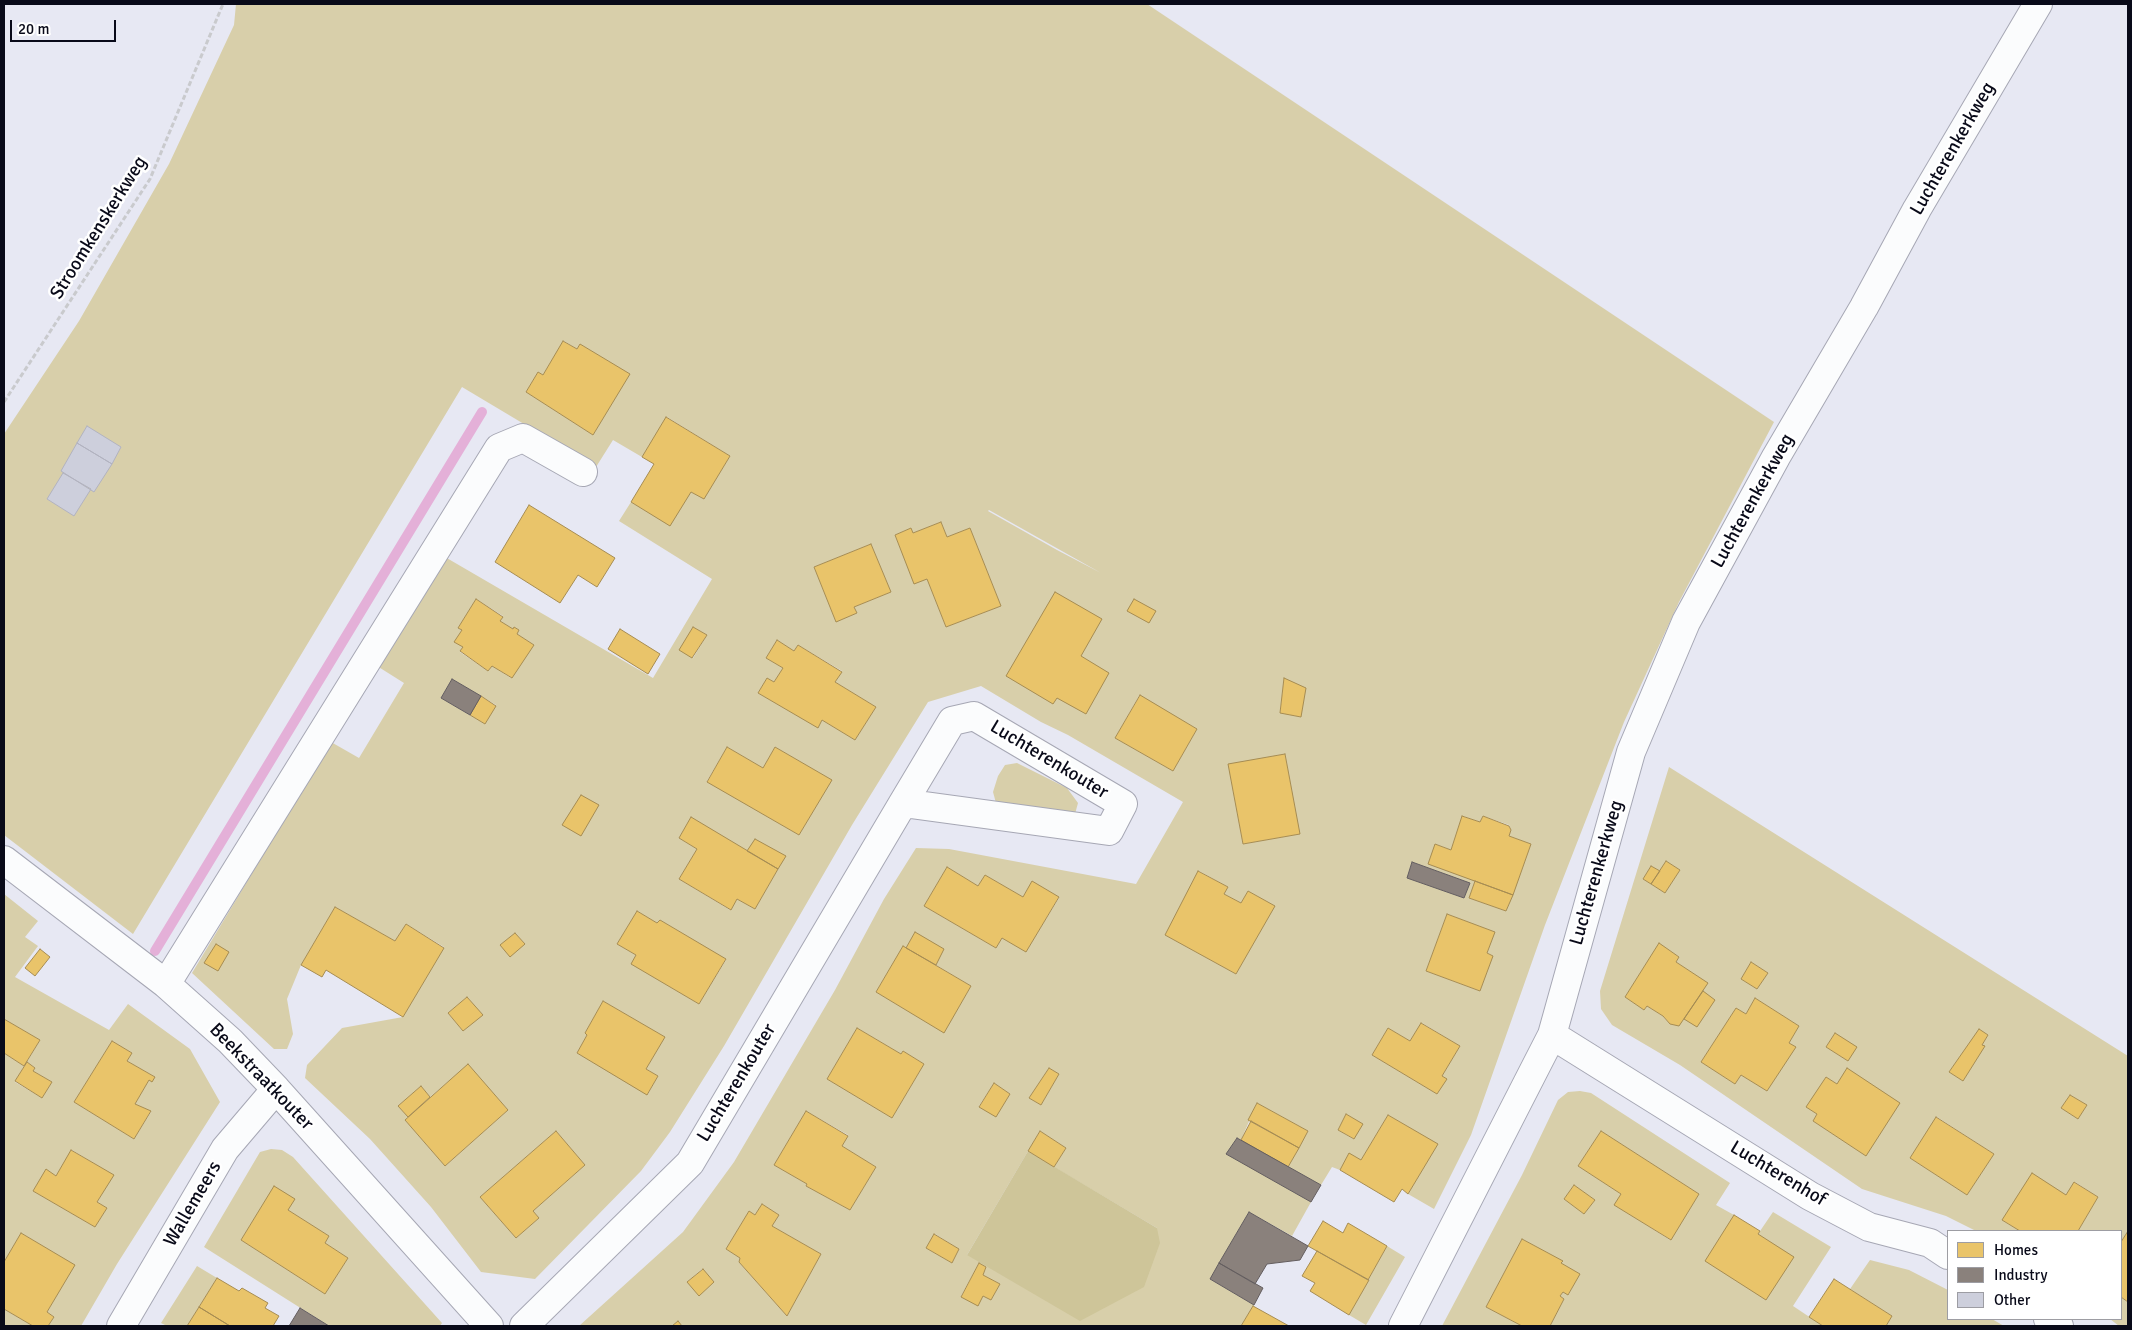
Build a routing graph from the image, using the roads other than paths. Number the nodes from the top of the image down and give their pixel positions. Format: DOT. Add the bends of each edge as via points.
graph roads {
  1 [pos="2038,4"];
  2 [pos="583,472"];
  3 [pos="903,802"];
  4 [pos="4,860"];
  5 [pos="166,984"];
  6 [pos="1552,1035"];
  7 [pos="276,1089"];
  8 [pos="1947,1254"];
  9 [pos="121,1326"];
  10 [pos="489,1326"];
  11 [pos="524,1326"];
  12 [pos="1403,1326"];
  1 -- 6 [label="street, Luchterenkerkweg" via="1917,209 1686,622 1631,752"];
  2 -- 5 [label="street" via="523,438 499,448"];
  3 -- 3 [label="street, Luchterenkouter" via="952,721 974,716 1123,804 1109,831"];
  3 -- 11 [label="street, Luchterenkouter" via="690,1163"];
  4 -- 5 [label="street, Beekstraatkouter"];
  5 -- 7 [label="street, Beekstraatkouter" via="230,1041"];
  6 -- 8 [label="street, Luchterenhof" via="1810,1196 1869,1227 1930,1244"];
  6 -- 12 [label="street, Luchterenkerkweg"];
  7 -- 9 [label="street, Wallemeers" via="225,1149"];
  7 -- 10 [label="street, Beekstraatkouter"];
}
